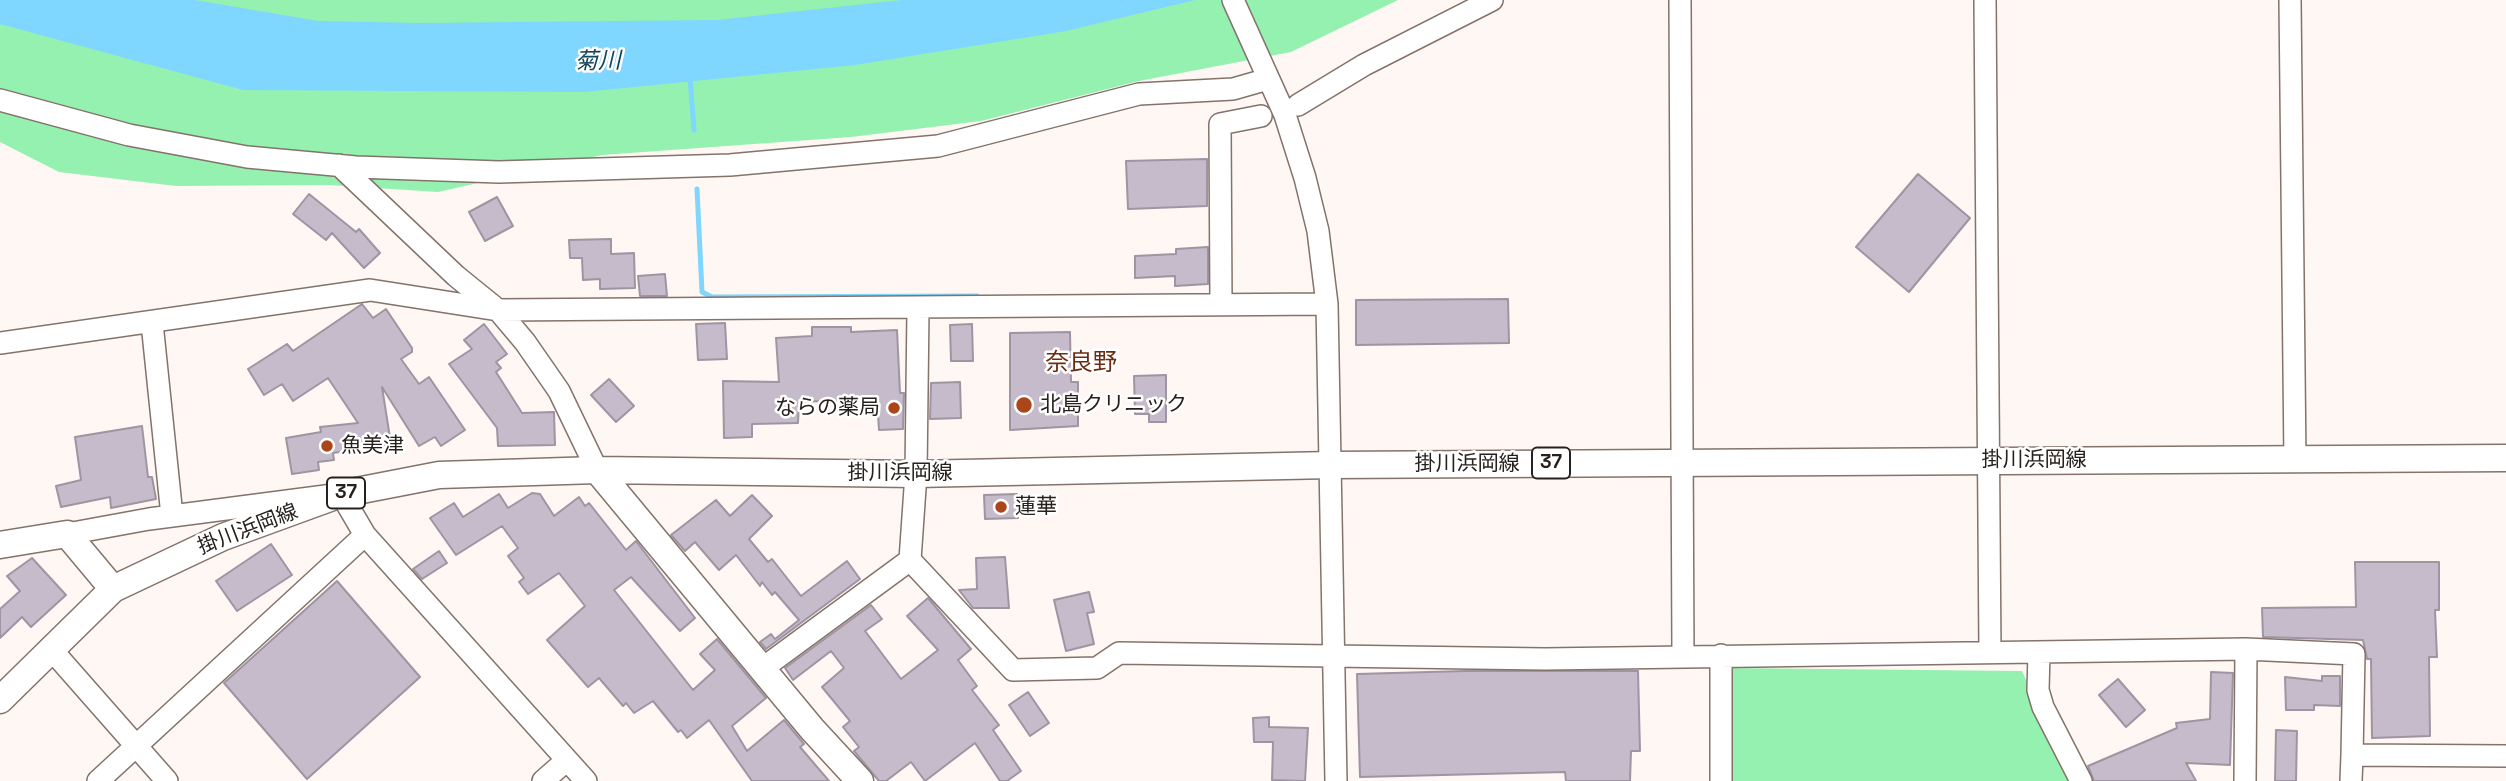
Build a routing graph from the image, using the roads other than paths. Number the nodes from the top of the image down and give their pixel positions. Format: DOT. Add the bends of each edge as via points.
graph roads {
  1 [pos="1233,0"];
  2 [pos="1492,0"];
  3 [pos="1680,0"];
  4 [pos="1985,0"];
  5 [pos="2290,0"];
  6 [pos="1267,76"];
  7 [pos="0,100"];
  8 [pos="1298,105"];
  9 [pos="1262,116"];
  10 [pos="340,165"];
  11 [pos="1327,303"];
  12 [pos="1221,305"];
  13 [pos="918,309"];
  14 [pos="498,310"];
  15 [pos="152,323"];
  16 [pos="0,343"];
  17 [pos="2506,458"];
  18 [pos="1986,460"];
  19 [pos="2295,461"];
  20 [pos="1681,462"];
  21 [pos="1331,465"];
  22 [pos="597,470"];
  23 [pos="916,474"];
  24 [pos="341,494"];
  25 [pos="172,516"];
  26 [pos="67,534"];
  27 [pos="365,535"];
  28 [pos="0,545"];
  29 [pos="910,560"];
  30 [pos="113,589"];
  31 [pos="50,648"];
  32 [pos="2246,649"];
  33 [pos="1990,651"];
  34 [pos="2039,653"];
  35 [pos="1721,654"];
  36 [pos="1682,655"];
  37 [pos="1334,658"];
  38 [pos="763,668"];
  39 [pos="0,700"];
  40 [pos="136,747"];
  41 [pos="2351,755"];
  42 [pos="2506,756"];
  43 [pos="567,760"];
  44 [pos="98,781"];
  45 [pos="167,781"];
  46 [pos="542,781"];
  47 [pos="586,781"];
  48 [pos="860,781"];
  49 [pos="1336,781"];
  50 [pos="1721,781"];
  51 [pos="2081,781"];
  52 [pos="2245,781"];
  53 [pos="2351,781"];
  1 -- 6 [label="street"];
  2 -- 8 [label="street" via="1364,65"];
  3 -- 20 [label="street"];
  4 -- 18 [label="street"];
  5 -- 19 [label="street"];
  6 -- 10 [label="street" via="1233,89 1139,94 938,146 744,164 499,172"];
  6 -- 11 [label="street" via="1306,178"];
  7 -- 10 [label="street" via="129,135 247,157"];
  9 -- 12 [label="street" via="1220,124"];
  10 -- 14 [label="street"];
  11 -- 12 [label="street"];
  11 -- 21 [label="street"];
  12 -- 13 [label="street"];
  13 -- 14 [label="street"];
  13 -- 23 [label="street"];
  14 -- 15 [label="street" via="370,289"];
  14 -- 22 [label="street" via="559,391"];
  15 -- 16 [label="street"];
  15 -- 25 [label="street"];
  17 -- 19 [label="main road, 掛川浜岡線 / 37"];
  18 -- 19 [label="main road, 掛川浜岡線 / 37"];
  18 -- 20 [label="main road, 掛川浜岡線 / 37"];
  18 -- 33 [label="street"];
  20 -- 21 [label="main road, 掛川浜岡線 / 37"];
  20 -- 36 [label="street"];
  21 -- 23 [label="main road, 掛川浜岡線 / 37"];
  21 -- 37 [label="street"];
  22 -- 23 [label="main road, 掛川浜岡線 / 37"];
  22 -- 24 [label="main road, 掛川浜岡線 / 37" via="439,475"];
  22 -- 38 [label="main road"];
  23 -- 29 [label="street"];
  24 -- 25 [label="street"];
  24 -- 27 [label="street"];
  24 -- 30 [label="main road, 掛川浜岡線 / 37" via="223,537"];
  25 -- 26 [label="street"];
  26 -- 28 [label="main road"];
  26 -- 30 [label="main road"];
  27 -- 40 [label="street"];
  27 -- 43 [label="street"];
  29 -- 37 [label="street" via="1013,670 1097,668 1119,653"];
  29 -- 38 [label="street"];
  30 -- 31 [label="main road, 掛川浜岡線 / 37"];
  31 -- 39 [label="main road, 掛川浜岡線 / 37"];
  31 -- 40 [label="street"];
  32 -- 34 [label="street"];
  32 -- 41 [label="street" via="2354,654"];
  32 -- 52 [label="street"];
  33 -- 34 [label="street"];
  33 -- 35 [label="street"];
  34 -- 51 [label="street" via="2038,690 2043,707"];
  35 -- 36 [label="street"];
  35 -- 50 [label="street"];
  36 -- 37 [label="street"];
  37 -- 49 [label="street"];
  38 -- 48 [label="main road"];
  40 -- 44 [label="street"];
  40 -- 45 [label="street"];
  41 -- 42 [label="street"];
  41 -- 53 [label="street"];
  43 -- 46 [label="street"];
  43 -- 47 [label="street"];
}
